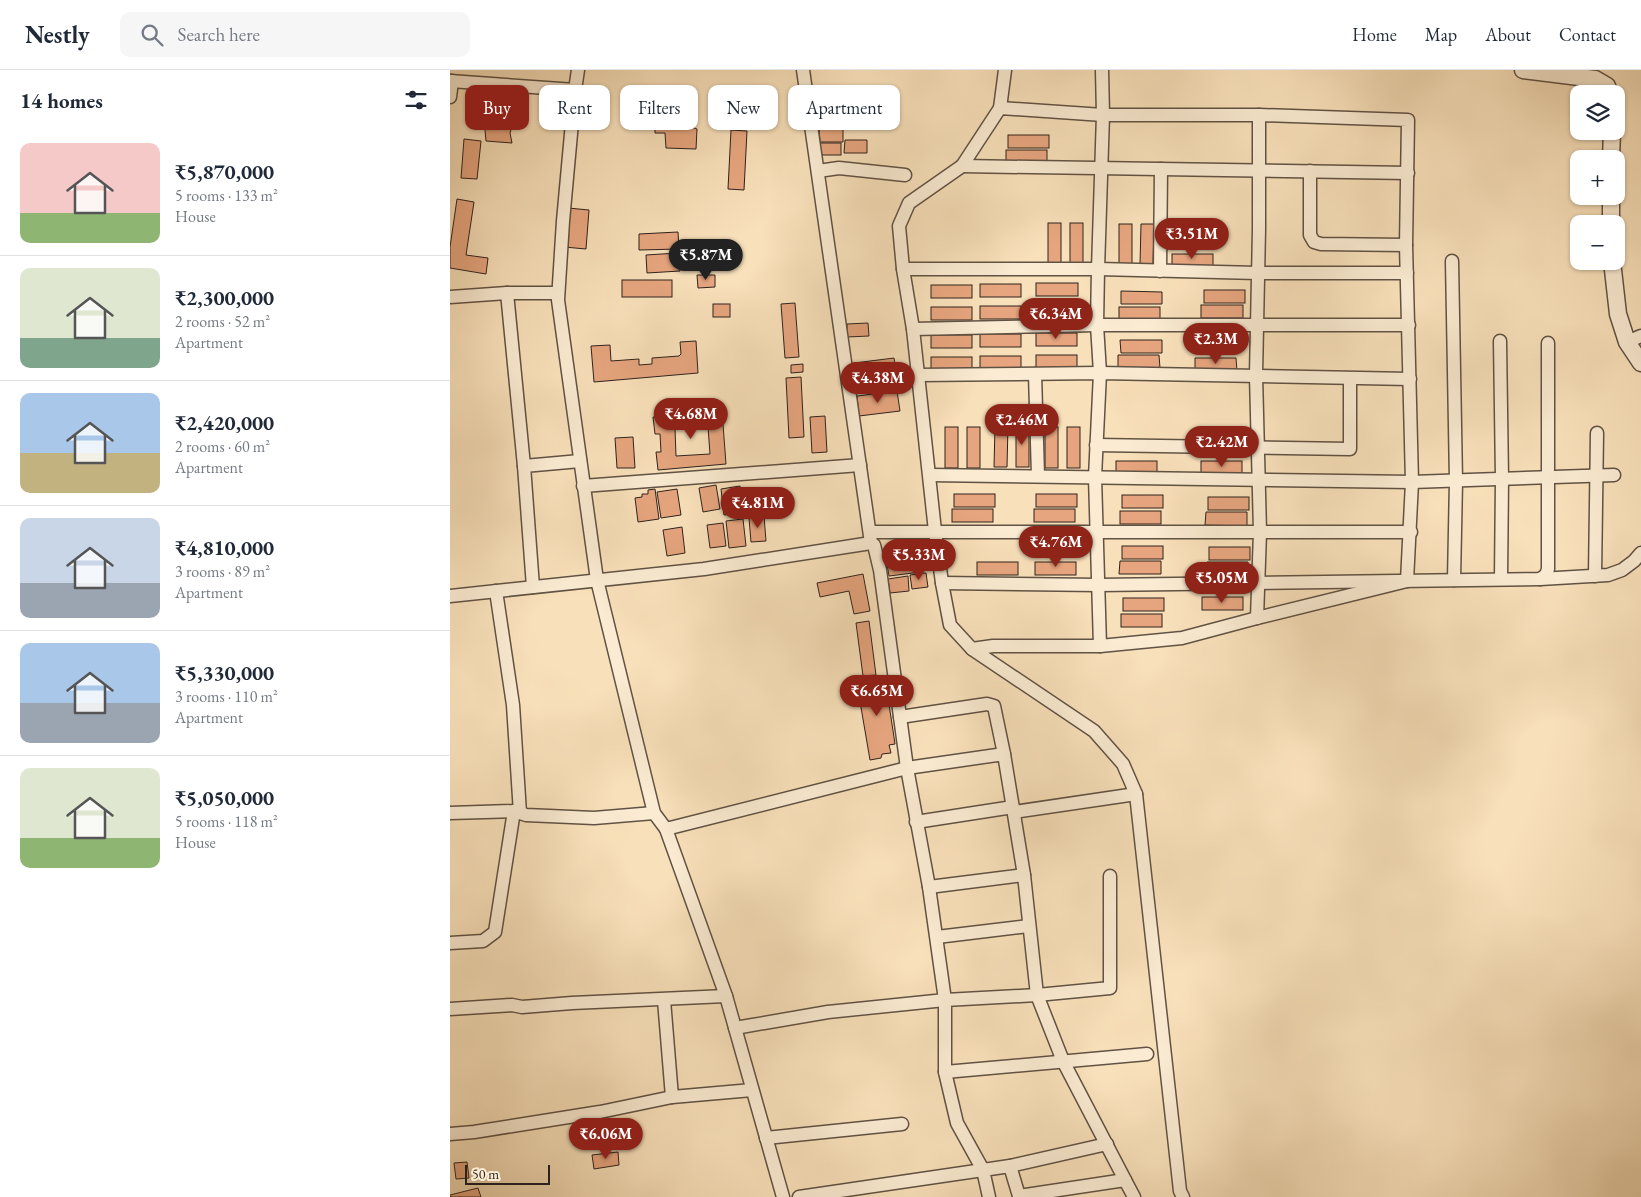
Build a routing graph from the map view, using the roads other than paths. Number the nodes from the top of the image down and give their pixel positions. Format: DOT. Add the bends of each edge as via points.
graph roads {
  1 [pos="578,70"];
  2 [pos="803,70"];
  3 [pos="1005,70"];
  4 [pos="1102,70"];
  5 [pos="1524,70"];
  6 [pos="451,81"];
  7 [pos="576,85"];
  8 [pos="1604,85"];
  9 [pos="539,87"];
  10 [pos="450,97"];
  11 [pos="1000,108"];
  12 [pos="1103,115"];
  13 [pos="1259,116"];
  14 [pos="571,130"];
  15 [pos="962,166"];
  16 [pos="1101,168"];
  17 [pos="1161,169"];
  18 [pos="1258,170"];
  19 [pos="818,171"];
  20 [pos="1310,171"];
  21 [pos="1408,172"];
  22 [pos="905,175"];
  23 [pos="1406,245"];
  24 [pos="1452,261"];
  25 [pos="903,269"];
  26 [pos="1098,269"];
  27 [pos="1613,270"];
  28 [pos="1160,271"];
  29 [pos="1258,273"];
  30 [pos="1407,273"];
  31 [pos="507,293"];
  32 [pos="558,293"];
  33 [pos="450,297"];
  34 [pos="1256,325"];
  35 [pos="1409,325"];
  36 [pos="1097,326"];
  37 [pos="913,329"];
  38 [pos="1634,339"];
  39 [pos="1500,341"];
  40 [pos="1548,343"];
  41 [pos="1641,363"];
  42 [pos="1100,373"];
  43 [pos="1035,374"];
  44 [pos="918,375"];
  45 [pos="1256,375"];
  46 [pos="1350,379"];
  47 [pos="1410,379"];
  48 [pos="1597,433"];
  49 [pos="1096,445"];
  50 [pos="1257,449"];
  51 [pos="580,461"];
  52 [pos="860,465"];
  53 [pos="524,466"];
  54 [pos="930,474"];
  55 [pos="1598,475"];
  56 [pos="1614,475"];
  57 [pos="1038,476"];
  58 [pos="1096,477"];
  59 [pos="1549,477"];
  60 [pos="1502,479"];
  61 [pos="1259,480"];
  62 [pos="1456,481"];
  63 [pos="1412,482"];
  64 [pos="584,486"];
  65 [pos="935,531"];
  66 [pos="1098,531"];
  67 [pos="1260,532"];
  68 [pos="1411,532"];
  69 [pos="870,537"];
  70 [pos="1641,554"];
  71 [pos="1595,576"];
  72 [pos="1501,579"];
  73 [pos="1540,579"];
  74 [pos="597,580"];
  75 [pos="1454,580"];
  76 [pos="1407,581"];
  77 [pos="1258,582"];
  78 [pos="942,583"];
  79 [pos="1099,585"];
  80 [pos="533,587"];
  81 [pos="496,591"];
  82 [pos="450,596"];
  83 [pos="1257,618"];
  84 [pos="1100,646"];
  85 [pos="972,649"];
  86 [pos="900,717"];
  87 [pos="1004,754"];
  88 [pos="907,768"];
  89 [pos="1136,794"];
  90 [pos="1014,810"];
  91 [pos="517,812"];
  92 [pos="450,813"];
  93 [pos="654,813"];
  94 [pos="916,822"];
  95 [pos="666,829"];
  96 [pos="1024,875"];
  97 [pos="1110,876"];
  98 [pos="929,887"];
  99 [pos="1028,926"];
  100 [pos="937,937"];
  101 [pos="450,943"];
  102 [pos="1038,995"];
  103 [pos="726,996"];
  104 [pos="664,1000"];
  105 [pos="945,1000"];
  106 [pos="450,1009"];
  107 [pos="735,1028"];
  108 [pos="1147,1054"];
  109 [pos="1063,1061"];
  110 [pos="945,1072"];
  111 [pos="752,1090"];
  112 [pos="672,1097"];
  113 [pos="902,1124"];
  114 [pos="450,1134"];
  115 [pos="766,1138"];
  116 [pos="1107,1144"];
  117 [pos="1010,1166"];
  118 [pos="983,1170"];
  119 [pos="1125,1180"];
  120 [pos="1019,1196"];
  121 [pos="783,1197"];
  122 [pos="799,1197"];
  123 [pos="989,1197"];
  124 [pos="1134,1197"];
  125 [pos="1183,1197"];
  1 -- 7 [label="street"];
  2 -- 19 [label="street"];
  3 -- 11 [label="street"];
  4 -- 12 [label="street"];
  5 -- 8 [label="street" via="1595,79"];
  6 -- 9 [label="street"];
  6 -- 10 [label="street"];
  11 -- 12 [label="street"];
  11 -- 15 [label="street"];
  12 -- 13 [label="street"];
  12 -- 16 [label="street"];
  13 -- 18 [label="street"];
  13 -- 21 [label="street" via="1408,120"];
  14 -- 32 [label="street"];
  15 -- 16 [label="street"];
  15 -- 25 [label="street" via="909,203 899,226"];
  16 -- 17 [label="street"];
  16 -- 26 [label="street"];
  17 -- 18 [label="street"];
  17 -- 28 [label="street"];
  18 -- 20 [label="street"];
  18 -- 29 [label="street"];
  19 -- 22 [label="street" via="839,168"];
  19 -- 52 [label="street"];
  20 -- 21 [label="street"];
  20 -- 23 [label="street" via="1310,235 1314,242"];
  21 -- 23 [label="street"];
  23 -- 30 [label="street"];
  24 -- 62 [label="street"];
  25 -- 26 [label="street"];
  25 -- 37 [label="street"];
  26 -- 28 [label="street"];
  26 -- 36 [label="street"];
  27 -- 38 [label="street" via="1618,314"];
  28 -- 29 [label="street"];
  29 -- 30 [label="street"];
  29 -- 34 [label="street"];
  30 -- 35 [label="street"];
  31 -- 32 [label="street"];
  31 -- 33 [label="street"];
  31 -- 53 [label="street"];
  32 -- 51 [label="street"];
  34 -- 35 [label="street"];
  34 -- 36 [label="street"];
  34 -- 45 [label="street"];
  35 -- 47 [label="street"];
  36 -- 37 [label="street"];
  36 -- 42 [label="street"];
  37 -- 44 [label="street"];
  38 -- 41 [label="street"];
  39 -- 60 [label="street"];
  40 -- 59 [label="street"];
  42 -- 43 [label="street"];
  42 -- 45 [label="street"];
  42 -- 49 [label="street"];
  43 -- 44 [label="street"];
  43 -- 57 [label="street"];
  44 -- 54 [label="street"];
  45 -- 46 [label="street"];
  45 -- 50 [label="street"];
  46 -- 47 [label="street"];
  46 -- 50 [label="street" via="1350,449"];
  47 -- 63 [label="street"];
  48 -- 55 [label="street"];
  49 -- 50 [label="street"];
  49 -- 58 [label="street"];
  50 -- 61 [label="street"];
  51 -- 53 [label="street"];
  51 -- 64 [label="street"];
  52 -- 64 [label="street"];
  52 -- 69 [label="street"];
  53 -- 80 [label="street"];
  54 -- 57 [label="street"];
  54 -- 65 [label="street"];
  55 -- 56 [label="street"];
  55 -- 59 [label="street"];
  55 -- 71 [label="street"];
  57 -- 58 [label="street"];
  58 -- 61 [label="street"];
  58 -- 66 [label="street"];
  59 -- 60 [label="street"];
  59 -- 73 [label="street" via="1548,570"];
  60 -- 62 [label="street"];
  60 -- 72 [label="street"];
  61 -- 63 [label="street"];
  61 -- 67 [label="street"];
  62 -- 63 [label="street"];
  62 -- 75 [label="street"];
  63 -- 68 [label="street"];
  64 -- 74 [label="street"];
  65 -- 66 [label="street"];
  65 -- 69 [label="street"];
  65 -- 78 [label="street"];
  66 -- 67 [label="street"];
  66 -- 79 [label="street"];
  67 -- 68 [label="street"];
  67 -- 77 [label="street"];
  68 -- 76 [label="street"];
  69 -- 74 [label="street" via="704,569"];
  69 -- 86 [label="street" via="880,570"];
  70 -- 71 [label="street" via="1622,570"];
  71 -- 73 [label="street"];
  72 -- 73 [label="street"];
  72 -- 75 [label="street"];
  74 -- 80 [label="street"];
  74 -- 93 [label="street"];
  75 -- 76 [label="street"];
  76 -- 77 [label="street"];
  76 -- 83 [label="street"];
  77 -- 79 [label="street"];
  77 -- 83 [label="street"];
  78 -- 79 [label="street"];
  78 -- 85 [label="street" via="950,625"];
  79 -- 84 [label="street"];
  80 -- 81 [label="street"];
  81 -- 82 [label="street"];
  81 -- 91 [label="street" via="513,705"];
  83 -- 84 [label="street" via="1182,638"];
  84 -- 85 [label="street" via="993,646"];
  85 -- 89 [label="street" via="1094,731 1123,764"];
  86 -- 87 [label="street" via="987,704 994,706"];
  86 -- 88 [label="street"];
  87 -- 88 [label="street"];
  87 -- 90 [label="street"];
  88 -- 94 [label="street"];
  88 -- 95 [label="street"];
  89 -- 90 [label="street"];
  89 -- 125 [label="street"];
  90 -- 94 [label="street"];
  90 -- 96 [label="street"];
  91 -- 92 [label="street"];
  91 -- 93 [label="street" via="594,818"];
  91 -- 101 [label="street" via="508,843 495,932 483,941"];
  93 -- 95 [label="street"];
  94 -- 98 [label="street"];
  95 -- 103 [label="street"];
  96 -- 98 [label="street"];
  96 -- 99 [label="street"];
  97 -- 102 [label="street" via="1110,988"];
  98 -- 100 [label="street"];
  99 -- 100 [label="street"];
  99 -- 102 [label="street"];
  100 -- 105 [label="street"];
  102 -- 105 [label="street"];
  102 -- 109 [label="street"];
  103 -- 104 [label="street"];
  103 -- 107 [label="street"];
  104 -- 106 [label="street"];
  104 -- 112 [label="street"];
  105 -- 107 [label="street" via="828,1012"];
  105 -- 110 [label="street"];
  107 -- 111 [label="street"];
  108 -- 109 [label="street"];
  109 -- 110 [label="street"];
  109 -- 116 [label="street"];
  110 -- 118 [label="street" via="957,1123"];
  111 -- 112 [label="street"];
  111 -- 115 [label="street"];
  112 -- 114 [label="street" via="548,1121"];
  113 -- 115 [label="street"];
  115 -- 121 [label="street"];
  116 -- 117 [label="street"];
  116 -- 119 [label="street"];
  117 -- 118 [label="street"];
  117 -- 120 [label="street"];
  118 -- 122 [label="street"];
  118 -- 123 [label="street"];
  119 -- 120 [label="street"];
  119 -- 124 [label="street"];
}
